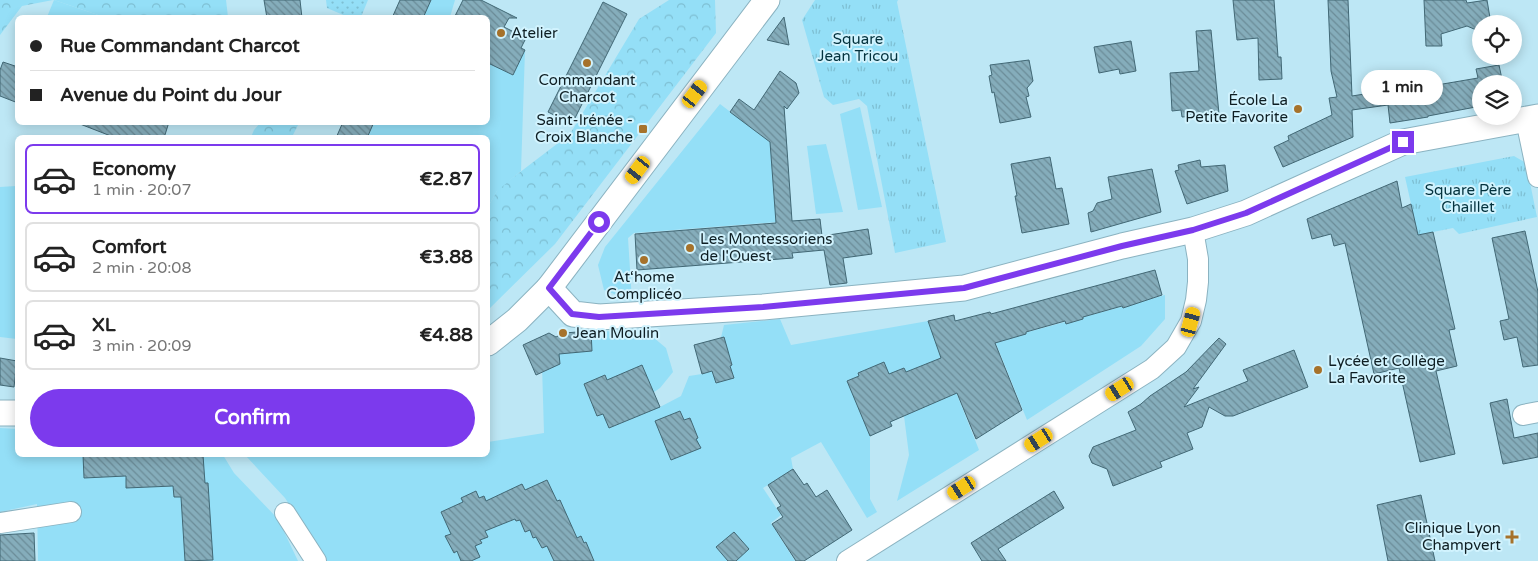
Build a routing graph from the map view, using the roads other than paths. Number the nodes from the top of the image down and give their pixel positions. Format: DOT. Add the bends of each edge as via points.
graph roads {
  1 [pos="766,0"];
  2 [pos="1532,118"];
  3 [pos="1538,177"];
  4 [pos="1193,230"];
  5 [pos="549,288"];
  6 [pos="490,341"];
  7 [pos="0,413"];
  8 [pos="15,414"];
  9 [pos="71,512"];
  10 [pos="285,513"];
  11 [pos="0,524"];
  12 [pos="316,561"];
  13 [pos="847,561"];
  1 -- 5 [label="main road"];
  2 -- 3 [label="street"];
  2 -- 4 [label="main road" via="1403,142 1263,207"];
  4 -- 5 [label="main road" via="964,288 763,307 599,317 572,314"];
  4 -- 13 [label="street" via="1198,259 1196,300 1191,322 1176,347 1152,369"];
  5 -- 6 [label="main road" via="518,320"];
  7 -- 8 [label="main road"];
  9 -- 11 [label="street"];
  10 -- 12 [label="street"];
}
